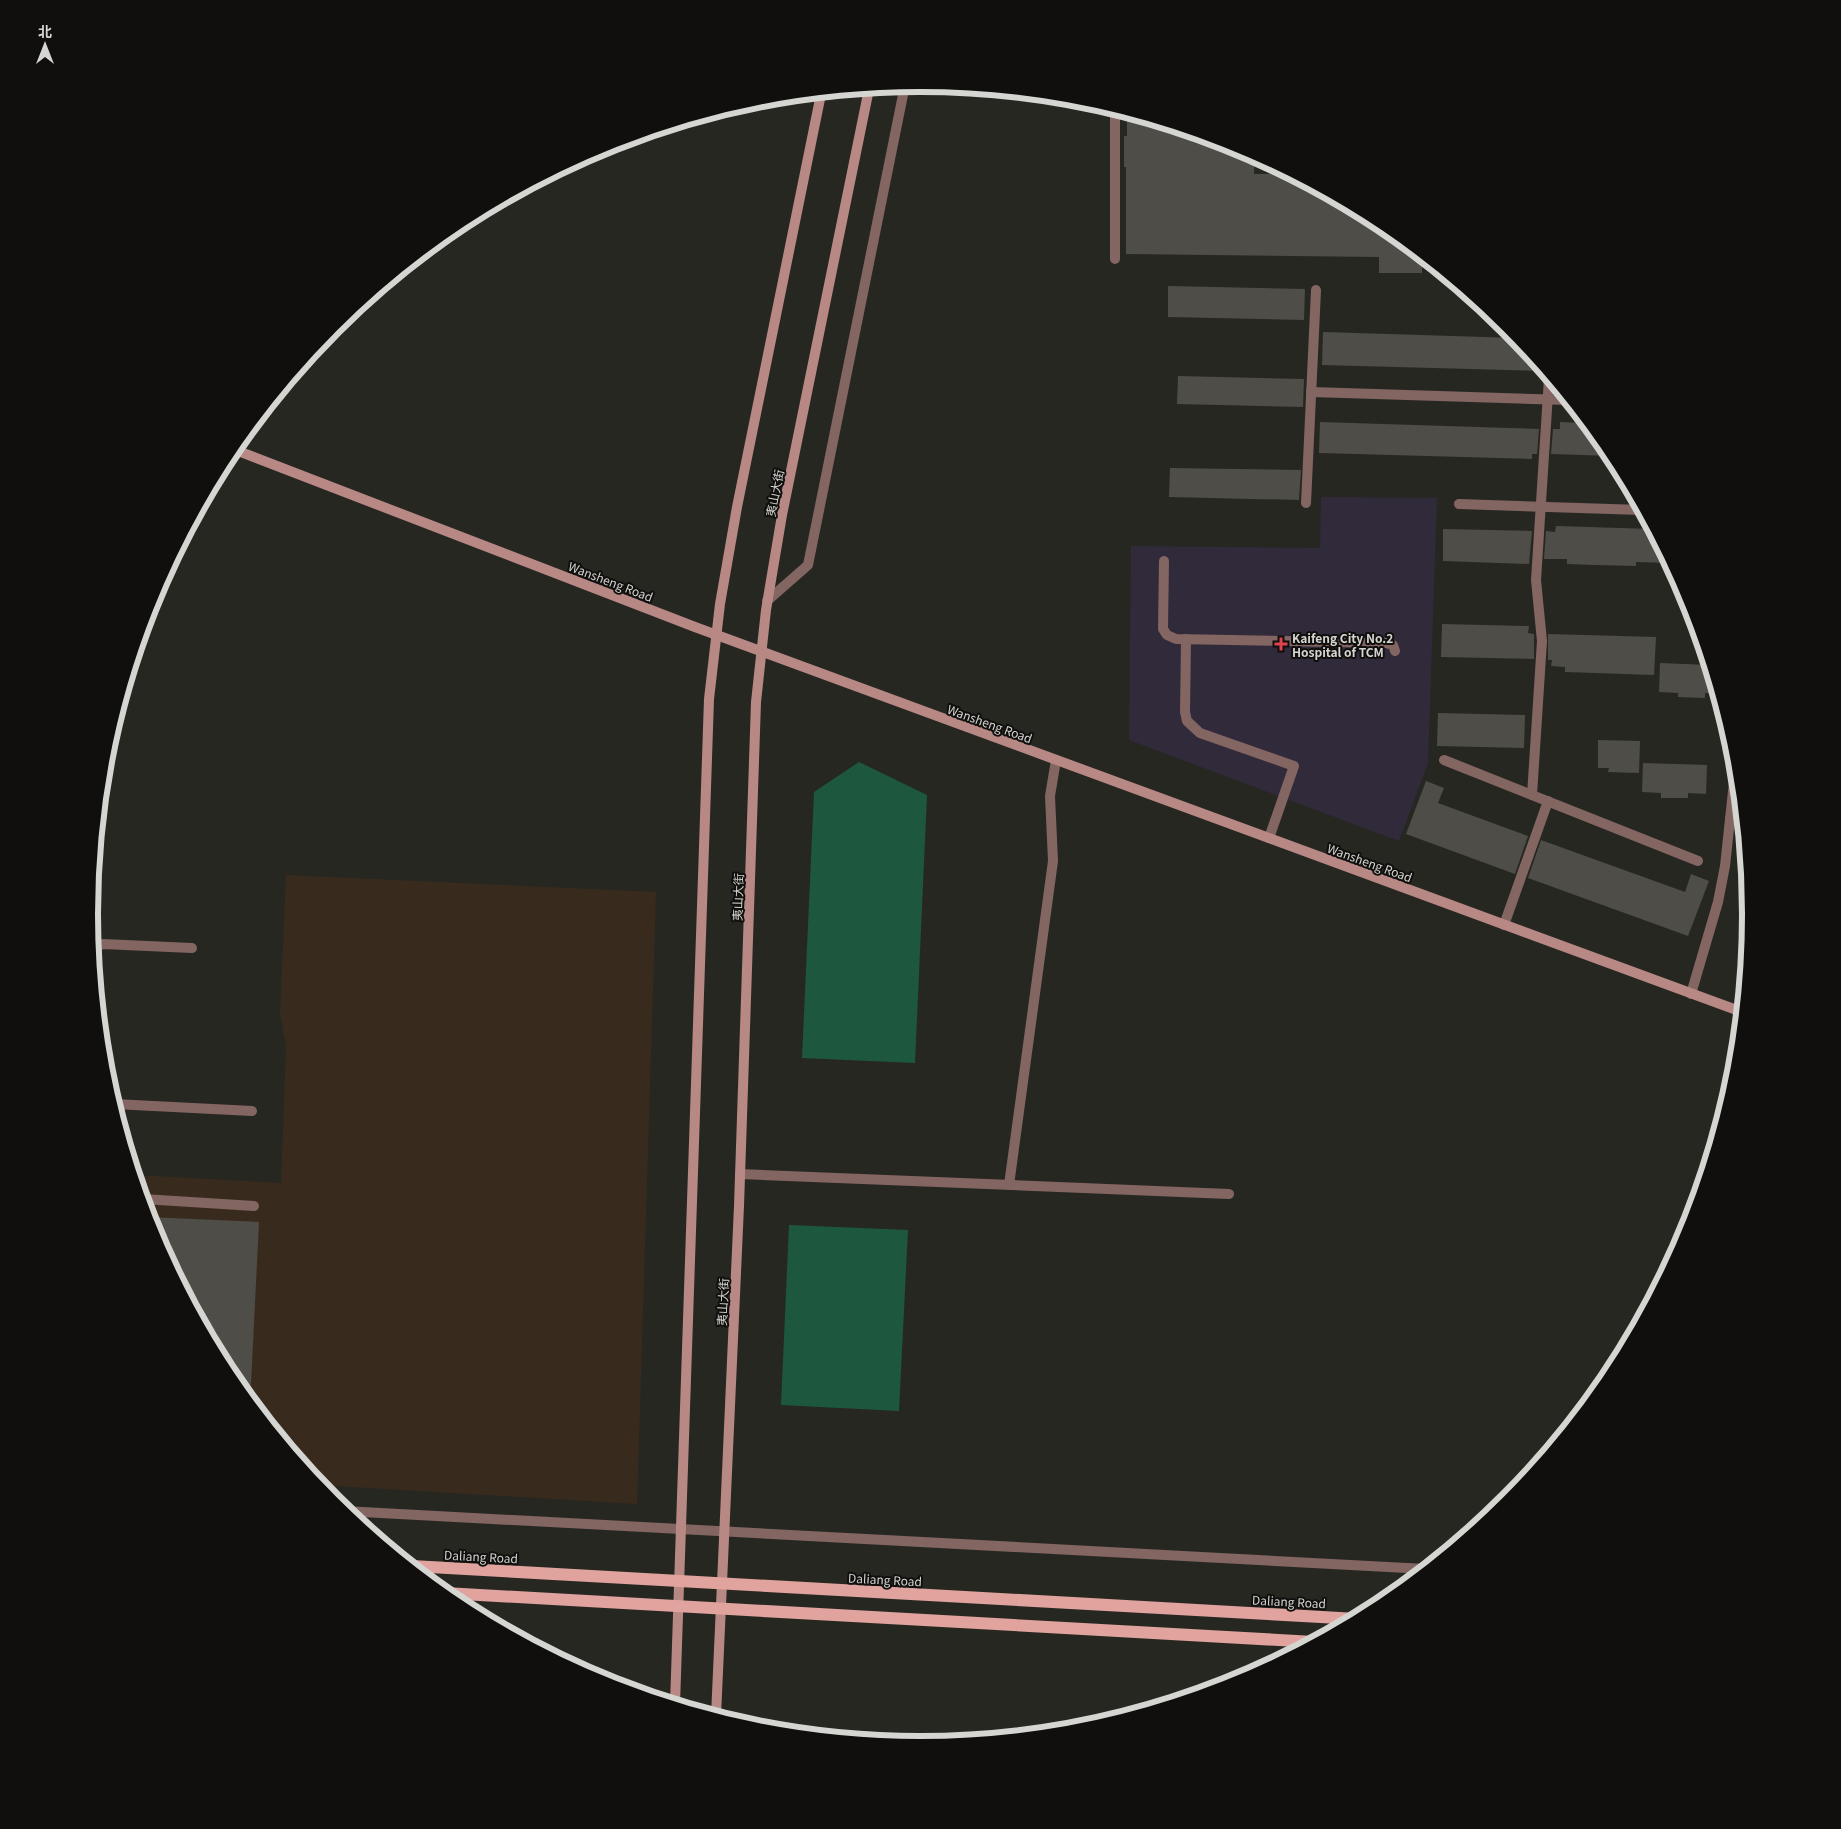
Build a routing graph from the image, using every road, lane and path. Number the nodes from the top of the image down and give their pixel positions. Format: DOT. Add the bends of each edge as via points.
graph roads {
  1 [pos="903,93"];
  2 [pos="868,94"];
  3 [pos="820,99"];
  4 [pos="1115,116"];
  5 [pos="1114,259"];
  6 [pos="1316,290"];
  7 [pos="1549,385"];
  8 [pos="1311,392"];
  9 [pos="1548,400"];
  10 [pos="1561,400"];
  11 [pos="241,452"];
  12 [pos="1306,503"];
  13 [pos="1459,504"];
  14 [pos="1541,506"];
  15 [pos="1635,510"];
  16 [pos="1164,561"];
  17 [pos="768,601"];
  18 [pos="716,635"];
  19 [pos="1186,639"];
  20 [pos="1395,651"];
  21 [pos="761,652"];
  22 [pos="1056,760"];
  23 [pos="1444,760"];
  24 [pos="1733,792"];
  25 [pos="1532,795"];
  26 [pos="1548,801"];
  27 [pos="1730,818"];
  28 [pos="1736,818"];
  29 [pos="1268,838"];
  30 [pos="1698,861"];
  31 [pos="1504,925"];
  32 [pos="99,946"];
  33 [pos="192,948"];
  34 [pos="1691,994"];
  35 [pos="1736,1010"];
  36 [pos="121,1104"];
  37 [pos="252,1111"];
  38 [pos="740,1174"];
  39 [pos="1009,1185"];
  40 [pos="1229,1194"];
  41 [pos="150,1199"];
  42 [pos="254,1206"];
  43 [pos="356,1512"];
  44 [pos="681,1529"];
  45 [pos="724,1531"];
  46 [pos="419,1566"];
  47 [pos="1419,1569"];
  48 [pos="679,1581"];
  49 [pos="722,1584"];
  50 [pos="458,1594"];
  51 [pos="678,1606"];
  52 [pos="720,1609"];
  53 [pos="1344,1618"];
  54 [pos="1303,1641"];
  55 [pos="675,1699"];
  56 [pos="716,1710"];
  1 -- 17 [label="street" via="808,565"];
  2 -- 17 [label="main road, 夷山大街" via="782,515"];
  3 -- 18 [label="main road" via="737,507"];
  4 -- 5 [label="street"];
  6 -- 8 [label="street"];
  7 -- 9 [label="street"];
  8 -- 9 [label="street"];
  8 -- 12 [label="street"];
  9 -- 10 [label="street"];
  9 -- 14 [label="street"];
  11 -- 18 [label="main road, Wansheng Road"];
  13 -- 14 [label="street"];
  14 -- 15 [label="street"];
  14 -- 25 [label="street" via="1536,580 1542,641"];
  16 -- 19 [label="street" via="1163,629 1176,639"];
  17 -- 21 [label="main road, 夷山大街"];
  18 -- 21 [label="main road, Wansheng Road"];
  18 -- 44 [label="main road" via="709,699"];
  19 -- 20 [label="street" via="1386,643 1393,645"];
  19 -- 29 [label="street" via="1187,721 1200,733 1294,766"];
  21 -- 22 [label="main road, Wansheng Road"];
  21 -- 38 [label="main road, 夷山大街" via="756,702"];
  22 -- 29 [label="main road, Wansheng Road"];
  22 -- 39 [label="street" via="1050,796 1053,861"];
  23 -- 25 [label="street"];
  24 -- 27 [label="street"];
  25 -- 26 [label="street"];
  26 -- 30 [label="street"];
  26 -- 31 [label="street"];
  27 -- 28 [label="street"];
  27 -- 34 [label="street" via="1718,902"];
  29 -- 31 [label="main road, Wansheng Road"];
  31 -- 34 [label="main road, Wansheng Road"];
  32 -- 33 [label="street"];
  34 -- 35 [label="main road, Wansheng Road"];
  36 -- 37 [label="street"];
  38 -- 39 [label="street"];
  38 -- 45 [label="main road, 夷山大街"];
  39 -- 40 [label="street"];
  41 -- 42 [label="street"];
  43 -- 44 [label="street"];
  44 -- 45 [label="street"];
  44 -- 48 [label="main road"];
  45 -- 47 [label="street"];
  45 -- 49 [label="main road, 夷山大街"];
  46 -- 48 [label="main road, Daliang Road"];
  48 -- 49 [label="main road, Daliang Road"];
  48 -- 51 [label="main road"];
  49 -- 52 [label="main road, 夷山大街"];
  49 -- 53 [label="main road, Daliang Road"];
  50 -- 51 [label="main road"];
  51 -- 52 [label="main road"];
  51 -- 55 [label="main road"];
  52 -- 54 [label="main road"];
  52 -- 56 [label="main road, 夷山大街"];
}
